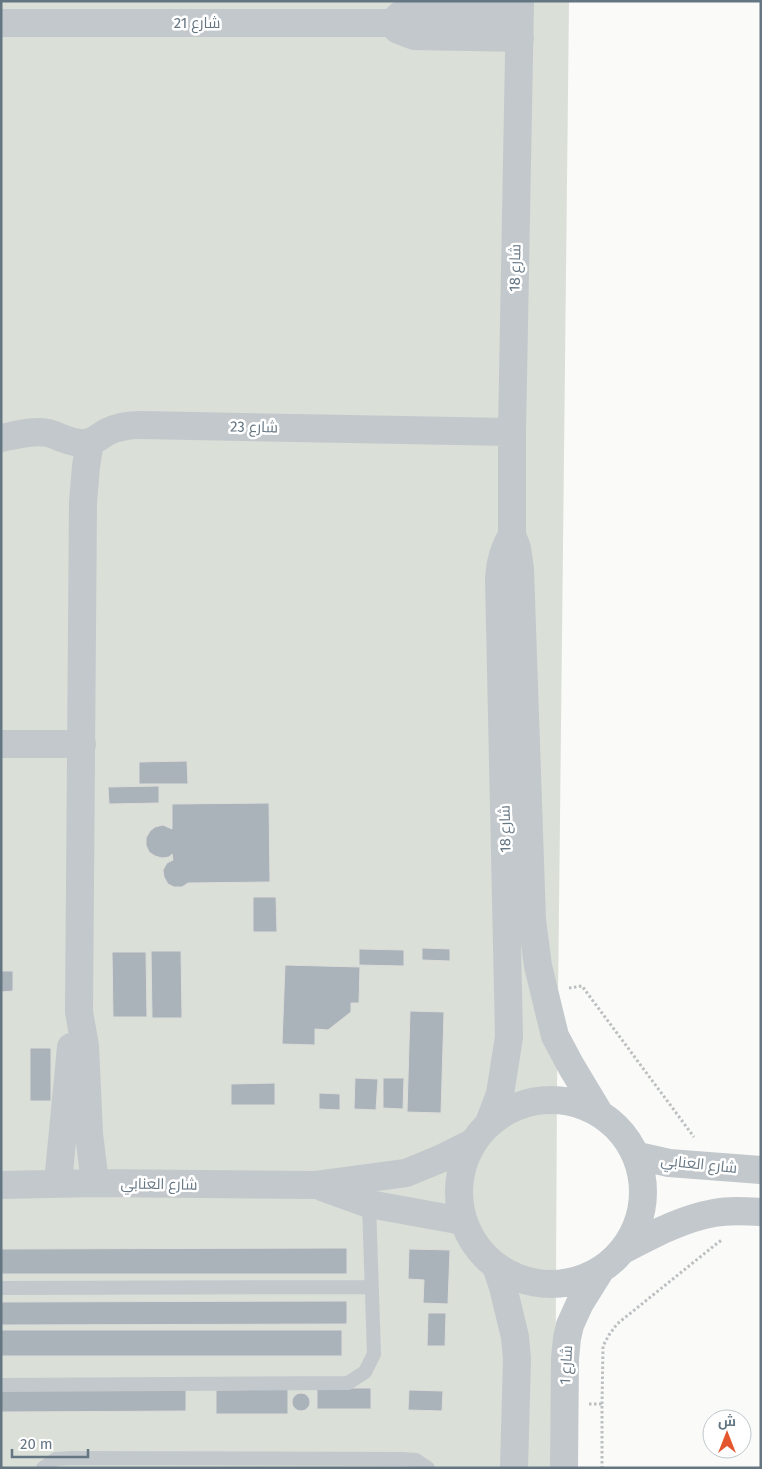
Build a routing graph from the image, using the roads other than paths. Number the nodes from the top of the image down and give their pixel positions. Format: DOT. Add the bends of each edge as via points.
graph roads {
  1 [pos="520,6"];
  2 [pos="76,12"];
  3 [pos="1,23"];
  4 [pos="392,23"];
  5 [pos="520,38"];
  6 [pos="512,432"];
  7 [pos="1,438"];
  8 [pos="90,442"];
  9 [pos="512,535"];
  10 [pos="1,744"];
  11 [pos="82,744"];
  12 [pos="79,1012"];
  13 [pos="598,1111"];
  14 [pos="481,1133"];
  15 [pos="638,1156"];
  16 [pos="761,1170"];
  17 [pos="58,1183"];
  18 [pos="95,1183"];
  19 [pos="1,1185"];
  20 [pos="316,1185"];
  21 [pos="369,1204"];
  22 [pos="761,1212"];
  23 [pos="463,1221"];
  24 [pos="624,1250"];
  25 [pos="496,1266"];
  26 [pos="600,1271"];
  27 [pos="371,1287"];
  28 [pos="1,1288"];
  29 [pos="1,1384"];
  30 [pos="43,1468"];
  31 [pos="428,1468"];
  32 [pos="514,1468"];
  33 [pos="564,1468"];
  1 -- 4 [label="street, شارع 21" via="414,11"];
  1 -- 5 [label="street, شارع 18"];
  2 -- 3 [label="street, شارع 21"];
  2 -- 4 [label="street, شارع 21"];
  4 -- 5 [label="street" via="398,30 414,36"];
  5 -- 6 [label="street, شارع 18"];
  6 -- 8 [label="street, شارع 23" via="141,425 117,428"];
  6 -- 9 [label="street, شارع 18"];
  7 -- 8 [label="street" via="45,433 83,444"];
  8 -- 11 [label="street" via="83,502"];
  9 -- 13 [label="street, شارع 18" via="520,569 532,920 538,966 555,1036"];
  9 -- 14 [label="street, شارع 18" via="504,547 499,578 509,1037 500,1094"];
  10 -- 11 [label="street"];
  11 -- 12 [label="street"];
  12 -- 17 [label="street" via="71,1048"];
  12 -- 18 [label="street" via="85,1046"];
  13 -- 14 [label="street, شارع العنابي" via="571,1101 542,1100 514,1107"];
  13 -- 15 [label="street" via="622,1131"];
  14 -- 20 [label="street, شارع العنابي" via="406,1173"];
  14 -- 23 [label="street, شارع 18" via="463,1161 459,1181"];
  15 -- 16 [label="street, شارع العنابي" via="669,1163"];
  15 -- 24 [label="street" via="644,1180 644,1205 637,1230"];
  17 -- 18 [label="street, شارع العنابي"];
  17 -- 19 [label="street, شارع العنابي"];
  18 -- 20 [label="street, شارع العنابي"];
  20 -- 21 [label="street, شارع العنابي"];
  21 -- 23 [label="street, شارع العنابي"];
  21 -- 27 [label="lane"];
  22 -- 24 [label="street" via="714,1213 686,1220"];
  23 -- 25 [label="street, شارع 18" via="471,1238"];
  24 -- 26 [label="street"];
  25 -- 26 [label="street" via="520,1279 547,1284 575,1282"];
  25 -- 32 [label="street" via="515,1337"];
  26 -- 33 [label="street, شارع 1" via="580,1303 567,1338"];
  27 -- 28 [label="lane"];
  27 -- 29 [label="lane" via="374,1354 365,1372 348,1383"];
  30 -- 31 [label="lane" via="56,1459 72,1458 402,1459 416,1460"];
}
